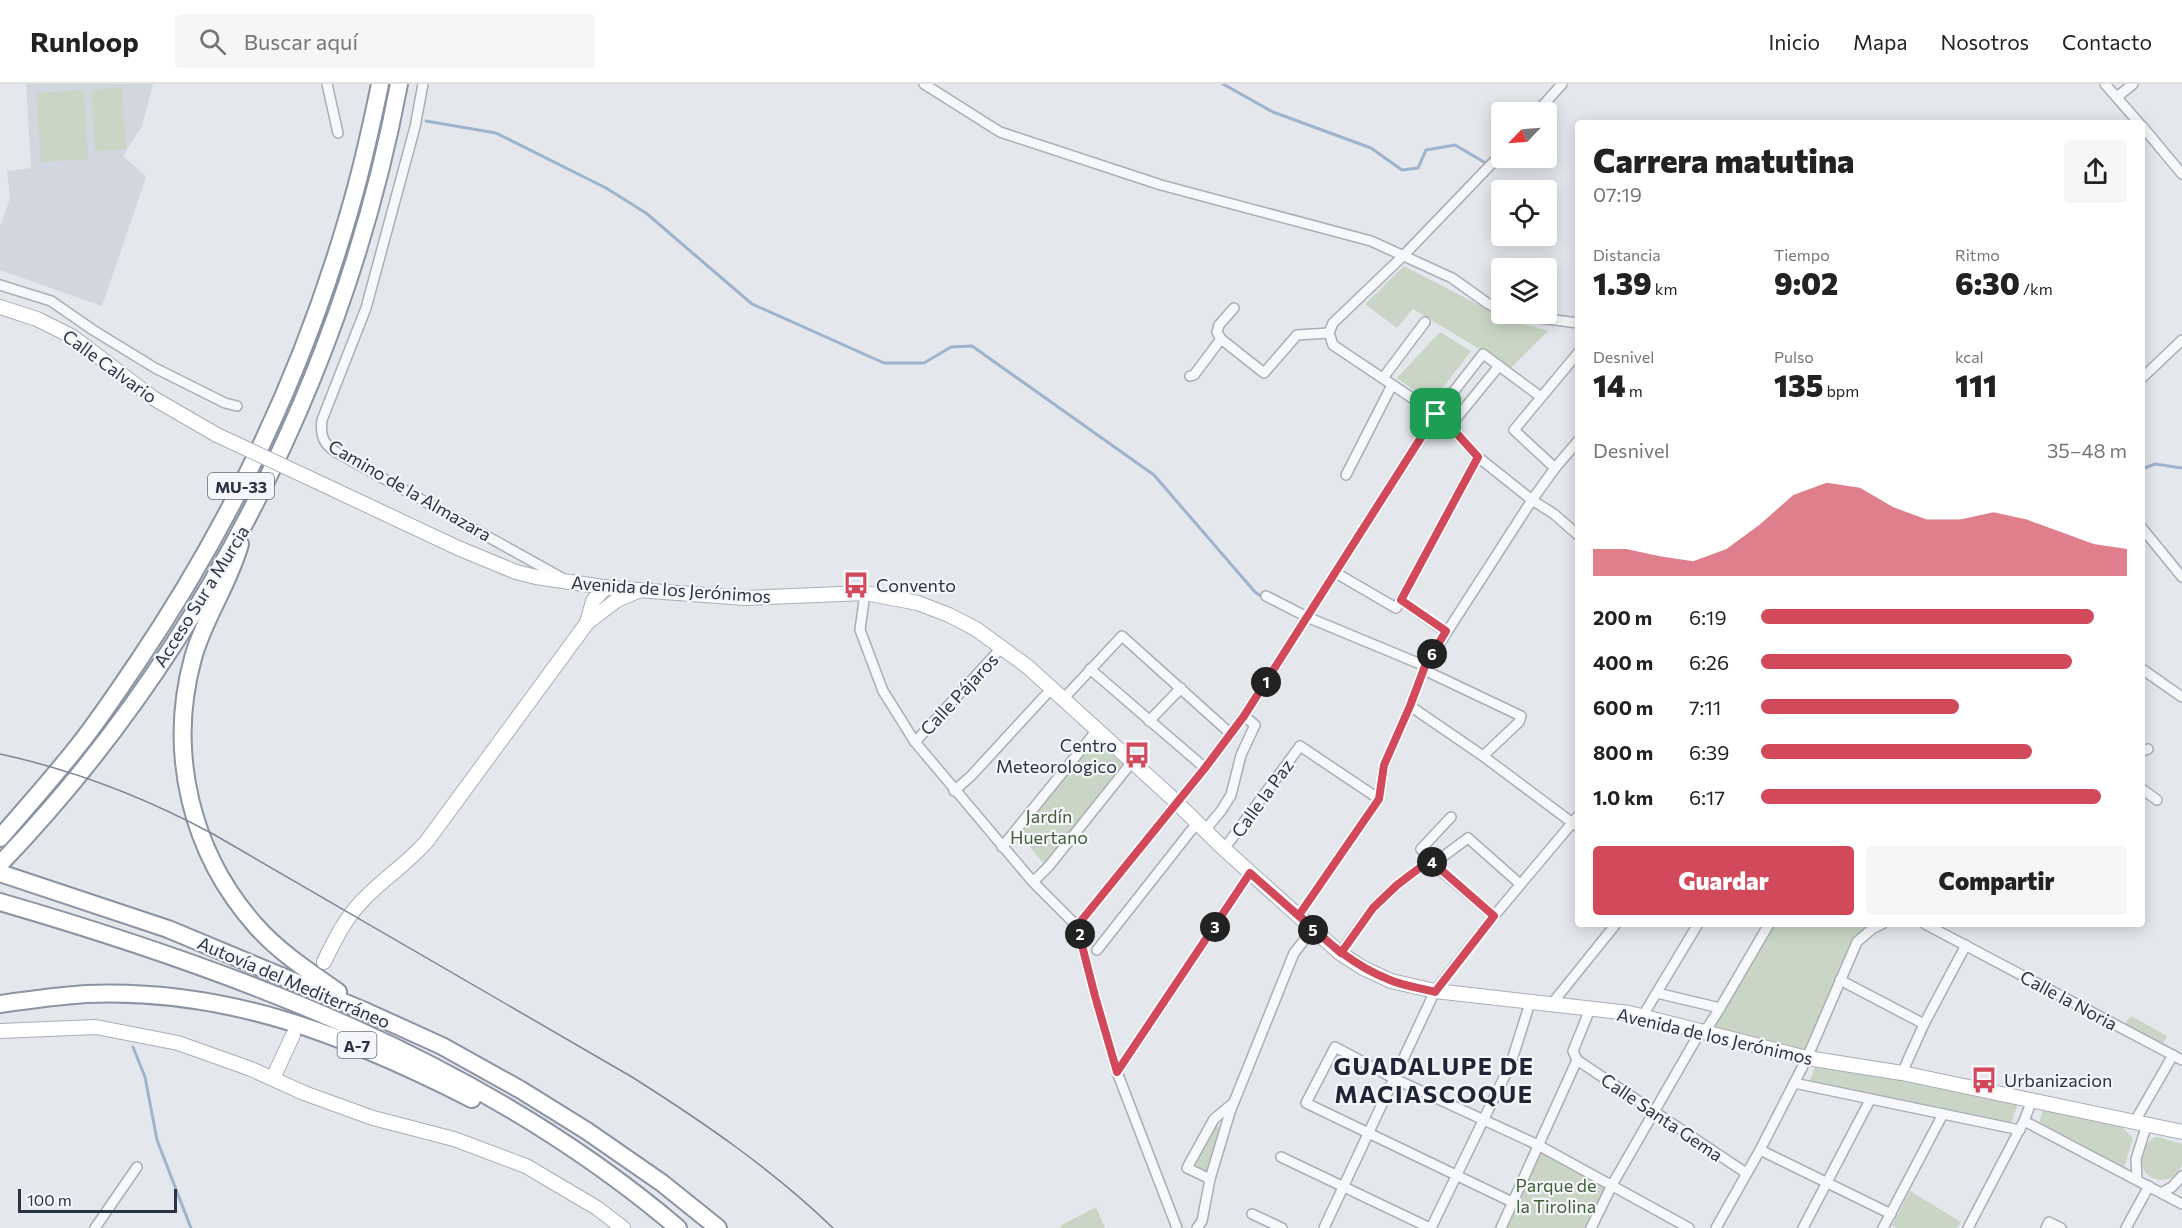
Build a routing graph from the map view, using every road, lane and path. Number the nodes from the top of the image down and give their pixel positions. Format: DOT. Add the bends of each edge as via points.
graph roads {
  1 [pos="327,84"];
  2 [pos="380,84"];
  3 [pos="399,84"];
  4 [pos="423,84"];
  5 [pos="924,84"];
  6 [pos="2105,84"];
  7 [pos="2133,84"];
  8 [pos="1560,85"];
  9 [pos="2117,97"];
  10 [pos="1546,102"];
  11 [pos="2137,120"];
  12 [pos="2145,130"];
  13 [pos="338,133"];
  14 [pos="1491,164"];
  15 [pos="2182,174"];
  16 [pos="1403,256"];
  17 [pos="0,285"];
  18 [pos="1491,305"];
  19 [pos="0,307"];
  20 [pos="1234,308"];
  21 [pos="1557,320"];
  22 [pos="1425,322"];
  23 [pos="1575,323"];
  24 [pos="1329,333"];
  25 [pos="1221,339"];
  26 [pos="2182,340"];
  27 [pos="1575,357"];
  28 [pos="1499,366"];
  29 [pos="2145,375"];
  30 [pos="1190,376"];
  31 [pos="1383,378"];
  32 [pos="1392,385"];
  33 [pos="1541,397"];
  34 [pos="237,406"];
  35 [pos="1436,414"];
  36 [pos="1450,426"];
  37 [pos="1575,445"];
  38 [pos="1478,457"];
  39 [pos="1555,468"];
  40 [pos="1346,475"];
  41 [pos="322,484"];
  42 [pos="1532,500"];
  43 [pos="246,523"];
  44 [pos="1575,532"];
  45 [pos="2145,532"];
  46 [pos="1336,573"];
  47 [pos="2182,577"];
  48 [pos="569,583"];
  49 [pos="606,587"];
  50 [pos="642,590"];
  51 [pos="865,593"];
  52 [pos="1266,597"];
  53 [pos="1401,600"];
  54 [pos="608,607"];
  55 [pos="588,617"];
  56 [pos="1307,617"];
  57 [pos="1446,631"];
  58 [pos="1002,647"];
  59 [pos="1424,668"];
  60 [pos="1090,669"];
  61 [pos="2145,671"];
  62 [pos="1052,688"];
  63 [pos="1180,688"];
  64 [pos="2182,697"];
  65 [pos="1064,698"];
  66 [pos="1410,706"];
  67 [pos="1244,716"];
  68 [pos="1149,721"];
  69 [pos="1097,730"];
  70 [pos="1231,734"];
  71 [pos="915,742"];
  72 [pos="1483,756"];
  73 [pos="1132,762"];
  74 [pos="1205,768"];
  75 [pos="954,790"];
  76 [pos="2145,791"];
  77 [pos="1379,799"];
  78 [pos="2157,800"];
  79 [pos="1177,803"];
  80 [pos="1451,817"];
  81 [pos="1575,821"];
  82 [pos="1575,823"];
  83 [pos="1201,826"];
  84 [pos="0,837"];
  85 [pos="1002,847"];
  86 [pos="1224,849"];
  87 [pos="1432,862"];
  88 [pos="0,864"];
  89 [pos="0,873"];
  90 [pos="1250,873"];
  91 [pos="1033,882"];
  92 [pos="1521,884"];
  93 [pos="5,903"];
  94 [pos="1299,915"];
  95 [pos="1494,916"];
  96 [pos="1077,926"];
  97 [pos="1614,927"];
  98 [pos="1696,927"];
  99 [pos="1767,927"];
  100 [pos="1874,927"];
  101 [pos="1931,927"];
  102 [pos="1313,929"];
  103 [pos="1965,945"];
  104 [pos="1097,950"];
  105 [pos="1341,953"];
  106 [pos="324,962"];
  107 [pos="1840,980"];
  108 [pos="1435,992"];
  109 [pos="1657,993"];
  110 [pos="1530,1003"];
  111 [pos="0,1004"];
  112 [pos="1550,1006"];
  113 [pos="1720,1008"];
  114 [pos="1590,1009"];
  115 [pos="367,1012"];
  116 [pos="1642,1017"];
  117 [pos="1924,1024"];
  118 [pos="0,1031"];
  119 [pos="1700,1032"];
  120 [pos="293,1035"];
  121 [pos="2173,1054"];
  122 [pos="1807,1058"];
  123 [pos="1578,1060"];
  124 [pos="2182,1060"];
  125 [pos="1117,1072"];
  126 [pos="1902,1073"];
  127 [pos="273,1078"];
  128 [pos="1395,1079"];
  129 [pos="1794,1083"];
  130 [pos="1870,1100"];
  131 [pos="2032,1100"];
  132 [pos="1234,1102"];
  133 [pos="1655,1112"];
  134 [pos="1943,1114"];
  135 [pos="1484,1119"];
  136 [pos="2141,1123"];
  137 [pos="2022,1126"];
  138 [pos="2181,1129"];
  139 [pos="1369,1133"];
  140 [pos="1538,1144"];
  141 [pos="1760,1150"];
  142 [pos="1281,1157"];
  143 [pos="137,1167"];
  144 [pos="1746,1173"];
  145 [pos="1457,1175"];
  146 [pos="2182,1176"];
  147 [pos="1210,1179"];
  148 [pos="2137,1180"];
  149 [pos="1826,1183"];
  150 [pos="1612,1185"];
  151 [pos="1344,1186"];
  152 [pos="2149,1186"];
  153 [pos="2161,1193"];
  154 [pos="1512,1202"];
  155 [pos="2182,1204"];
  156 [pos="1252,1214"];
  157 [pos="1891,1214"];
  158 [pos="95,1228"];
  159 [pos="623,1228"];
  160 [pos="672,1228"];
  161 [pos="678,1228"];
  162 [pos="718,1228"];
  163 [pos="1177,1228"];
  164 [pos="1197,1228"];
  165 [pos="1282,1228"];
  166 [pos="1324,1228"];
  167 [pos="1431,1228"];
  168 [pos="1501,1228"];
  169 [pos="1591,1228"];
  170 [pos="1689,1228"];
  171 [pos="1716,1228"];
  172 [pos="1803,1228"];
  173 [pos="1883,1228"];
  174 [pos="1968,1228"];
  175 [pos="2046,1228"];
  176 [pos="2061,1228"];
  177 [pos="2126,1228"];
  1 -- 13 [label="street"];
  2 -- 84 [label="highway, Acceso Sur a Murcia / MU-33" via="363,162 328,280 288,385 240,489 180,598 122,685 75,750"];
  3 -- 43 [label="highway, Acceso Sur a Murcia / MU-33" via="363,234 338,309 290,429"];
  4 -- 48 [label="street, Camino de la Almazara" via="366,308 322,420 322,437 336,452"];
  5 -- 16 [label="street" via="1000,132 1161,185 1371,241"];
  6 -- 9 [label="street"];
  7 -- 9 [label="street"];
  8 -- 10 [label="street"];
  9 -- 11 [label="street"];
  12 -- 15 [label="street"];
  14 -- 16 [label="street"];
  16 -- 18 [label="street" via="1452,278"];
  16 -- 24 [label="street" via="1333,323"];
  17 -- 34 [label="street" via="51,301 155,368"];
  19 -- 41 [label="main road, Calle Calvario, bridge" via="73,337 153,398 217,435"];
  20 -- 25 [label="street" via="1219,326"];
  21 -- 23 [label="street"];
  22 -- 31 [label="street"];
  24 -- 25 [label="street" via="1297,335 1264,373"];
  24 -- 31 [label="street" via="1333,345"];
  25 -- 30 [label="street"];
  26 -- 29 [label="street"];
  27 -- 33 [label="street"];
  28 -- 33 [label="street"];
  28 -- 35 [label="street" via="1483,354"];
  28 -- 36 [label="street"];
  31 -- 32 [label="street"];
  32 -- 35 [label="street"];
  32 -- 40 [label="street"];
  33 -- 39 [label="street" via="1514,430"];
  35 -- 36 [label="street"];
  35 -- 46 [label="street"];
  36 -- 38 [label="street"];
  37 -- 39 [label="street"];
  38 -- 42 [label="street"];
  38 -- 53 [label="street"];
  39 -- 42 [label="street"];
  41 -- 48 [label="main road, Avenida de los Jerónimos" via="492,562"];
  42 -- 44 [label="street"];
  42 -- 57 [label="street"];
  43 -- 88 [label="highway, Acceso Sur a Murcia / MU-33" via="129,707 60,796"];
  43 -- 115 [label="highway" via="234,567 193,656 187,684 182,735 189,800 212,861 251,920 288,956"];
  45 -- 47 [label="street"];
  46 -- 53 [label="street" via="1396,608"];
  46 -- 56 [label="street"];
  48 -- 49 [label="main road, Avenida de los Jerónimos"];
  48 -- 55 [label="main road" via="582,592"];
  49 -- 50 [label="main road, Avenida de los Jerónimos"];
  49 -- 54 [label="main road" via="611,598"];
  49 -- 55 [label="main road" via="597,595"];
  50 -- 51 [label="main road, Avenida de los Jerónimos" via="746,598"];
  50 -- 54 [label="main road"];
  51 -- 58 [label="main road, Avenida de los Jerónimos" via="918,603 949,615"];
  51 -- 71 [label="street" via="860,630 883,692"];
  52 -- 56 [label="street"];
  53 -- 57 [label="street"];
  54 -- 55 [label="main road"];
  55 -- 106 [label="main road" via="427,841 366,897 349,917"];
  56 -- 59 [label="street"];
  56 -- 67 [label="street"];
  57 -- 59 [label="street"];
  58 -- 62 [label="main road, Avenida de los Jerónimos"];
  58 -- 71 [label="street, Calle Pájaros"];
  59 -- 66 [label="street"];
  59 -- 72 [label="street" via="1521,716"];
  60 -- 63 [label="street" via="1122,636"];
  60 -- 65 [label="street"];
  60 -- 68 [label="street"];
  61 -- 64 [label="street"];
  62 -- 65 [label="main road, Avenida de los Jerónimos"];
  62 -- 75 [label="street"];
  63 -- 68 [label="street"];
  63 -- 70 [label="street"];
  65 -- 69 [label="main road, Avenida de los Jerónimos"];
  66 -- 72 [label="street"];
  66 -- 77 [label="street" via="1384,765"];
  67 -- 70 [label="street"];
  67 -- 83 [label="street" via="1255,724 1231,795 1221,811"];
  68 -- 74 [label="street"];
  69 -- 73 [label="main road, Avenida de los Jerónimos"];
  69 -- 85 [label="street"];
  70 -- 74 [label="street"];
  71 -- 75 [label="street"];
  72 -- 81 [label="street"];
  73 -- 79 [label="main road, Avenida de los Jerónimos"];
  73 -- 91 [label="street"];
  74 -- 79 [label="street"];
  75 -- 85 [label="street"];
  76 -- 78 [label="street"];
  77 -- 86 [label="street, Calle la Paz" via="1300,746"];
  77 -- 94 [label="street"];
  79 -- 83 [label="main road, Avenida de los Jerónimos"];
  79 -- 96 [label="street"];
  80 -- 87 [label="street" via="1420,849"];
  82 -- 92 [label="street"];
  83 -- 86 [label="main road, Avenida de los Jerónimos"];
  83 -- 104 [label="street"];
  85 -- 91 [label="street"];
  86 -- 90 [label="main road, Avenida de los Jerónimos"];
  87 -- 92 [label="street" via="1468,838"];
  87 -- 95 [label="street"];
  87 -- 105 [label="street" via="1397,885 1373,908"];
  89 -- 115 [label="highway, Autovía del Mediterráneo / A-7" via="168,929"];
  90 -- 94 [label="main road, Avenida de los Jerónimos"];
  90 -- 125 [label="street"];
  91 -- 96 [label="street"];
  92 -- 95 [label="street"];
  93 -- 161 [label="highway" via="249,983 355,1027 492,1098 554,1136"];
  94 -- 102 [label="main road, Avenida de los Jerónimos"];
  95 -- 108 [label="street"];
  96 -- 125 [label="street"];
  97 -- 112 [label="street"];
  98 -- 109 [label="street"];
  99 -- 113 [label="street"];
  100 -- 107 [label="street" via="1857,942"];
  101 -- 103 [label="street, Calle la Noria"];
  102 -- 105 [label="main road, Avenida de los Jerónimos"];
  102 -- 132 [label="street" via="1294,953"];
  103 -- 117 [label="street"];
  103 -- 121 [label="street, Calle la Noria"];
  105 -- 108 [label="main road, Avenida de los Jerónimos" via="1391,981"];
  107 -- 117 [label="street"];
  107 -- 122 [label="street"];
  108 -- 110 [label="main road, Avenida de los Jerónimos"];
  108 -- 128 [label="street"];
  109 -- 113 [label="street"];
  109 -- 116 [label="street"];
  110 -- 112 [label="main road, Avenida de los Jerónimos"];
  110 -- 135 [label="street" via="1511,1062"];
  111 -- 160 [label="highway, Autovía del Mediterráneo / A-7" via="86,994 149,996 226,1006 302,1025 380,1054 489,1108 577,1161"];
  112 -- 114 [label="main road, Avenida de los Jerónimos"];
  113 -- 119 [label="street"];
  114 -- 116 [label="main road, Avenida de los Jerónimos"];
  114 -- 123 [label="street" via="1574,1051"];
  115 -- 162 [label="highway, Autovía del Mediterráneo / A-7" via="442,1046 521,1090 662,1183"];
  116 -- 119 [label="main road, Avenida de los Jerónimos"];
  117 -- 126 [label="street"];
  118 -- 127 [label="main road" via="96,1027 178,1043"];
  119 -- 122 [label="main road, Avenida de los Jerónimos"];
  119 -- 133 [label="street"];
  120 -- 127 [label="main road"];
  121 -- 124 [label="street, Calle la Noria"];
  121 -- 136 [label="street"];
  122 -- 126 [label="main road, Avenida de los Jerónimos"];
  122 -- 129 [label="street"];
  123 -- 133 [label="street, Calle Santa Gema"];
  123 -- 140 [label="street"];
  125 -- 163 [label="street"];
  126 -- 131 [label="main road, Avenida de los Jerónimos"];
  127 -- 159 [label="main road" via="373,1118 454,1139 526,1166"];
  128 -- 135 [label="street"];
  128 -- 139 [label="street"];
  128 -- 139 [label="street" via="1335,1047 1306,1103"];
  129 -- 130 [label="street"];
  129 -- 141 [label="street"];
  130 -- 134 [label="street"];
  130 -- 149 [label="street"];
  131 -- 136 [label="main road, Avenida de los Jerónimos"];
  131 -- 137 [label="street"];
  132 -- 147 [label="street"];
  132 -- 147 [label="street" via="1214,1119 1187,1168"];
  133 -- 144 [label="street, Calle Santa Gema"];
  133 -- 150 [label="street"];
  134 -- 137 [label="street"];
  134 -- 157 [label="street"];
  135 -- 140 [label="street"];
  135 -- 145 [label="street"];
  136 -- 138 [label="main road, Avenida de los Jerónimos"];
  136 -- 148 [label="street"];
  137 -- 148 [label="street"];
  137 -- 174 [label="street"];
  139 -- 145 [label="street"];
  139 -- 151 [label="street"];
  140 -- 150 [label="street"];
  140 -- 154 [label="street"];
  141 -- 144 [label="street"];
  141 -- 149 [label="street"];
  142 -- 151 [label="street"];
  143 -- 158 [label="street"];
  144 -- 171 [label="street"];
  145 -- 154 [label="street"];
  145 -- 167 [label="street"];
  146 -- 153 [label="street"];
  147 -- 164 [label="street" via="1202,1221"];
  148 -- 152 [label="street"];
  149 -- 157 [label="street"];
  149 -- 172 [label="street"];
  150 -- 169 [label="street"];
  150 -- 170 [label="street"];
  151 -- 166 [label="street"];
  151 -- 167 [label="street"];
  152 -- 153 [label="street"];
  152 -- 177 [label="street"];
  153 -- 155 [label="street"];
  154 -- 168 [label="street"];
  156 -- 165 [label="street"];
  157 -- 173 [label="street"];
  175 -- 176 [label="street" via="2049,1222"];
}
